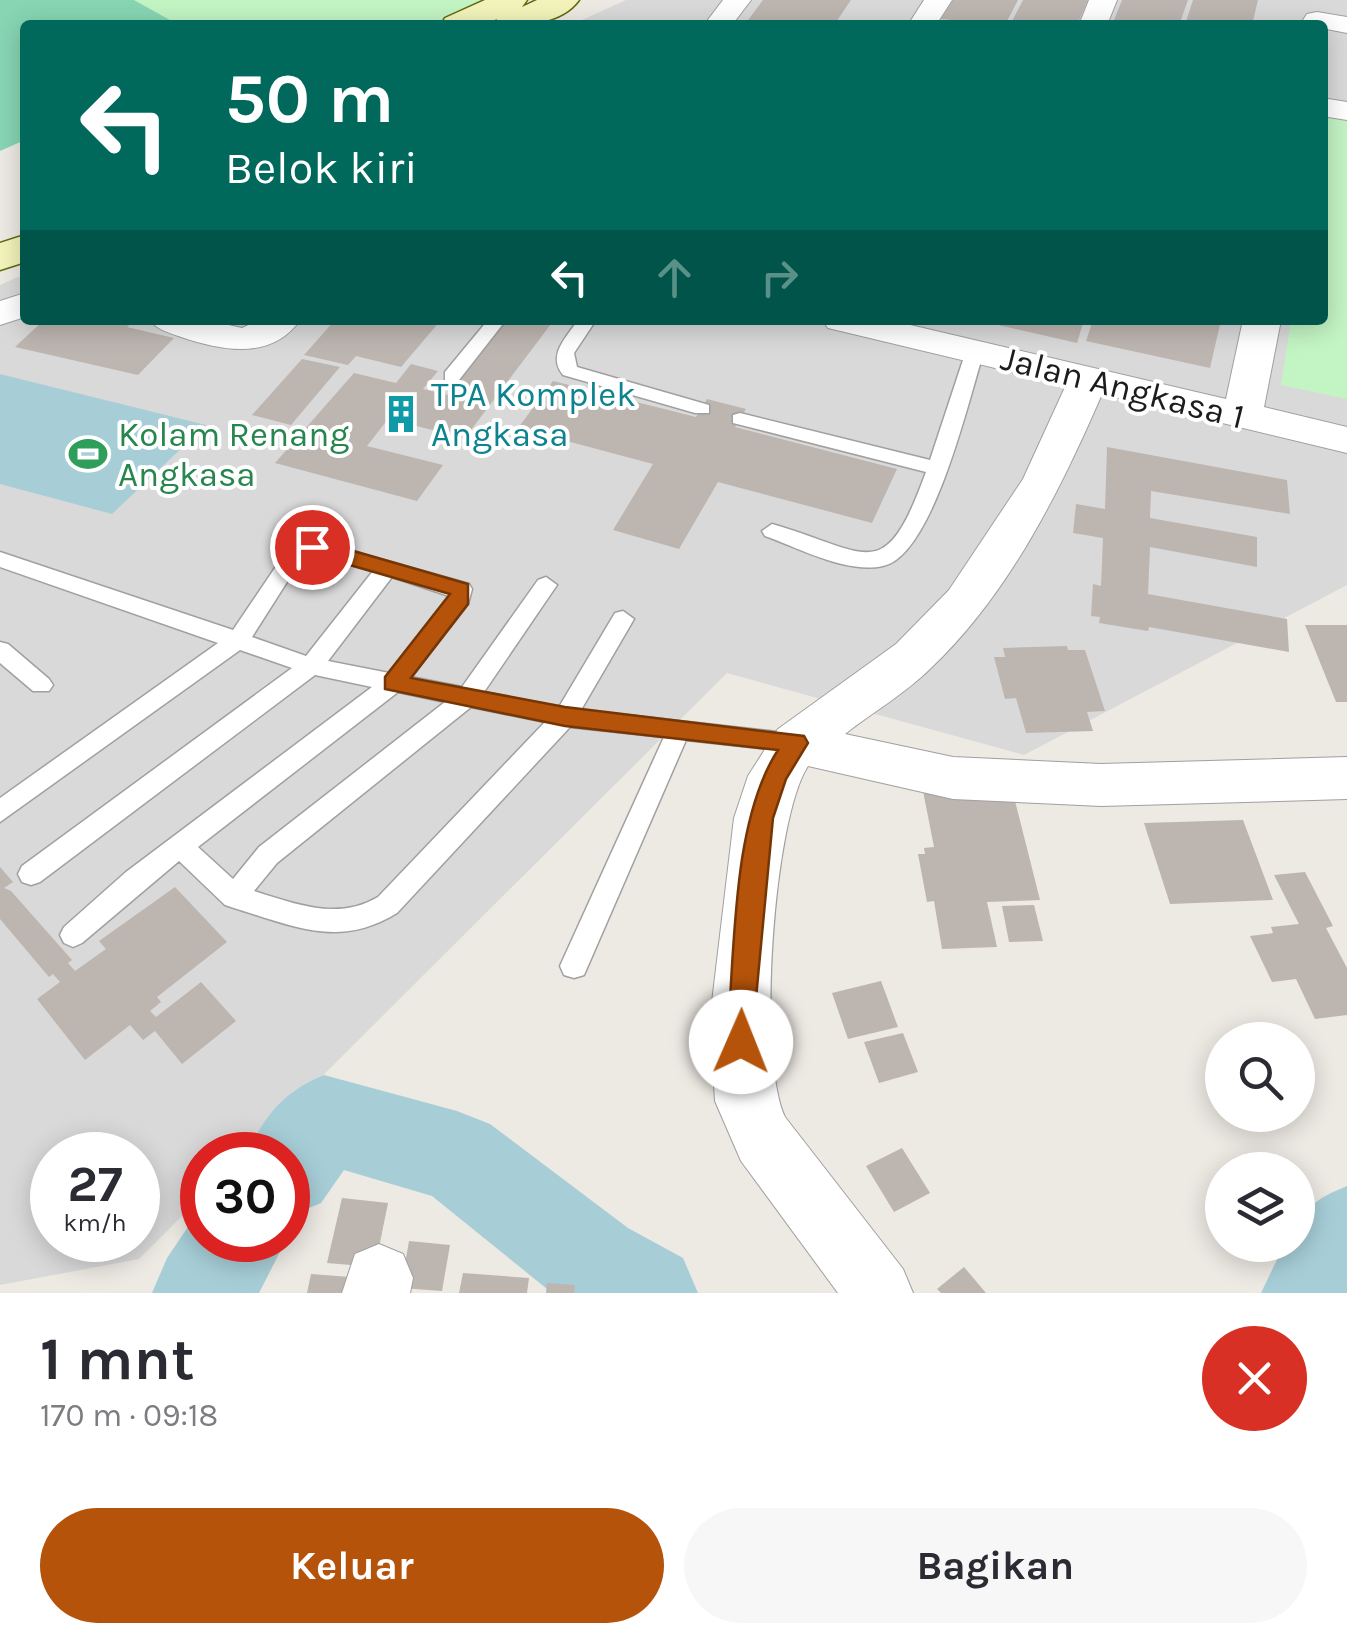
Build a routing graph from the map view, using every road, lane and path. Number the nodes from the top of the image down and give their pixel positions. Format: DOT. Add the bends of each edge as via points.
graph roads {
  1 [pos="511,0"];
  2 [pos="563,0"];
  3 [pos="737,0"];
  4 [pos="1318,15"];
  5 [pos="468,20"];
  6 [pos="519,20"];
  7 [pos="722,20"];
  8 [pos="1347,24"];
  9 [pos="187,325"];
  10 [pos="276,325"];
  11 [pos="492,325"];
  12 [pos="585,325"];
  13 [pos="888,325"];
  14 [pos="1261,325"];
  15 [pos="981,335"];
  16 [pos="452,376"];
  17 [pos="1088,380"];
  18 [pos="702,409"];
  19 [pos="1242,416"];
  20 [pos="740,419"];
  21 [pos="1347,440"];
  22 [pos="937,468"];
  23 [pos="772,532"];
  24 [pos="0,559"];
  25 [pos="387,568"];
  26 [pos="546,585"];
  27 [pos="623,620"];
  28 [pos="238,640"];
  29 [pos="0,650"];
  30 [pos="310,666"];
  31 [pos="394,683"];
  32 [pos="41,684"];
  33 [pos="468,698"];
  34 [pos="565,716"];
  35 [pos="678,732"];
  36 [pos="796,743"];
  37 [pos="1347,778"];
  38 [pos="0,812"];
  39 [pos="180,846"];
  40 [pos="31,874"];
  41 [pos="234,897"];
  42 [pos="74,935"];
  43 [pos="574,966"];
  44 [pos="880,1293"];
  1 -- 5 [label="street"];
  2 -- 6 [label="street"];
  3 -- 7 [label="street"];
  4 -- 8 [label="street"];
  9 -- 10 [label="street" via="243,341"];
  11 -- 16 [label="lane"];
  12 -- 18 [label="lane" via="565,353 570,371"];
  13 -- 15 [label="street, Jalan Angkasa 1"];
  14 -- 19 [label="street"];
  15 -- 17 [label="street, Jalan Angkasa 1"];
  15 -- 22 [label="lane"];
  17 -- 19 [label="street, Jalan Angkasa 1"];
  17 -- 36 [label="street" via="1043,481 964,602 913,658"];
  19 -- 21 [label="street, Jalan Angkasa 1"];
  20 -- 22 [label="lane"];
  22 -- 23 [label="lane" via="918,524 890,559 861,559"];
  24 -- 28 [label="lane"];
  25 -- 28 [label="lane" via="312,547 294,555"];
  25 -- 30 [label="lane"];
  25 -- 31 [label="lane" via="461,589"];
  26 -- 33 [label="lane"];
  27 -- 34 [label="lane"];
  28 -- 30 [label="lane"];
  28 -- 38 [label="lane"];
  29 -- 32 [label="lane"];
  30 -- 31 [label="lane"];
  30 -- 40 [label="lane"];
  31 -- 33 [label="lane"];
  31 -- 39 [label="lane"];
  33 -- 34 [label="lane"];
  33 -- 41 [label="lane" via="268,855"];
  34 -- 35 [label="lane"];
  34 -- 41 [label="lane" via="404,885 391,907 365,918 313,924"];
  35 -- 36 [label="lane"];
  35 -- 43 [label="lane"];
  36 -- 37 [label="street" via="954,778 1101,785"];
  36 -- 44 [label="street" via="774,776 760,818 740,1019 746,1101 763,1140"];
  39 -- 41 [label="lane"];
  39 -- 42 [label="lane"];
}
